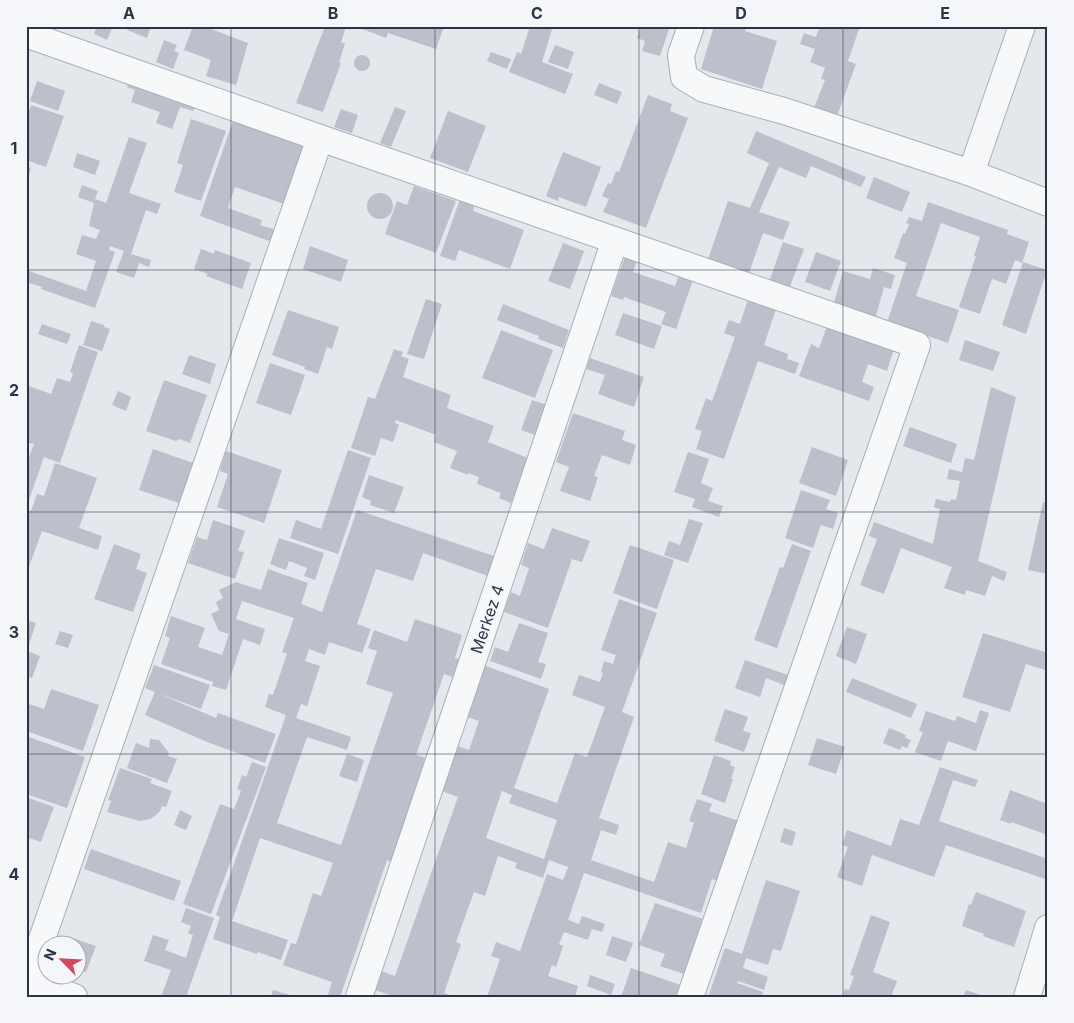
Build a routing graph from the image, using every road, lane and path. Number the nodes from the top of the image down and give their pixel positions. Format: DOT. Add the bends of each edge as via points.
graph roads {
  1 [pos="691,26"];
  2 [pos="1022,26"];
  3 [pos="26,34"];
  4 [pos="320,138"];
  5 [pos="971,173"];
  6 [pos="1048,203"];
  7 [pos="615,240"];
  8 [pos="1048,928"];
  9 [pos="27,982"];
  10 [pos="1033,991"];
  11 [pos="74,997"];
  12 [pos="359,997"];
  13 [pos="690,997"];
  1 -- 5 [label="street" via="681,55 684,76 704,89 784,111"];
  2 -- 5 [label="street"];
  3 -- 4 [label="street"];
  4 -- 7 [label="street"];
  4 -- 9 [label="street"];
  5 -- 6 [label="street"];
  7 -- 12 [label="street, Merkez 4"];
  7 -- 13 [label="street" via="916,345"];
  8 -- 10 [label="street"];
  9 -- 11 [label="street"];
}
